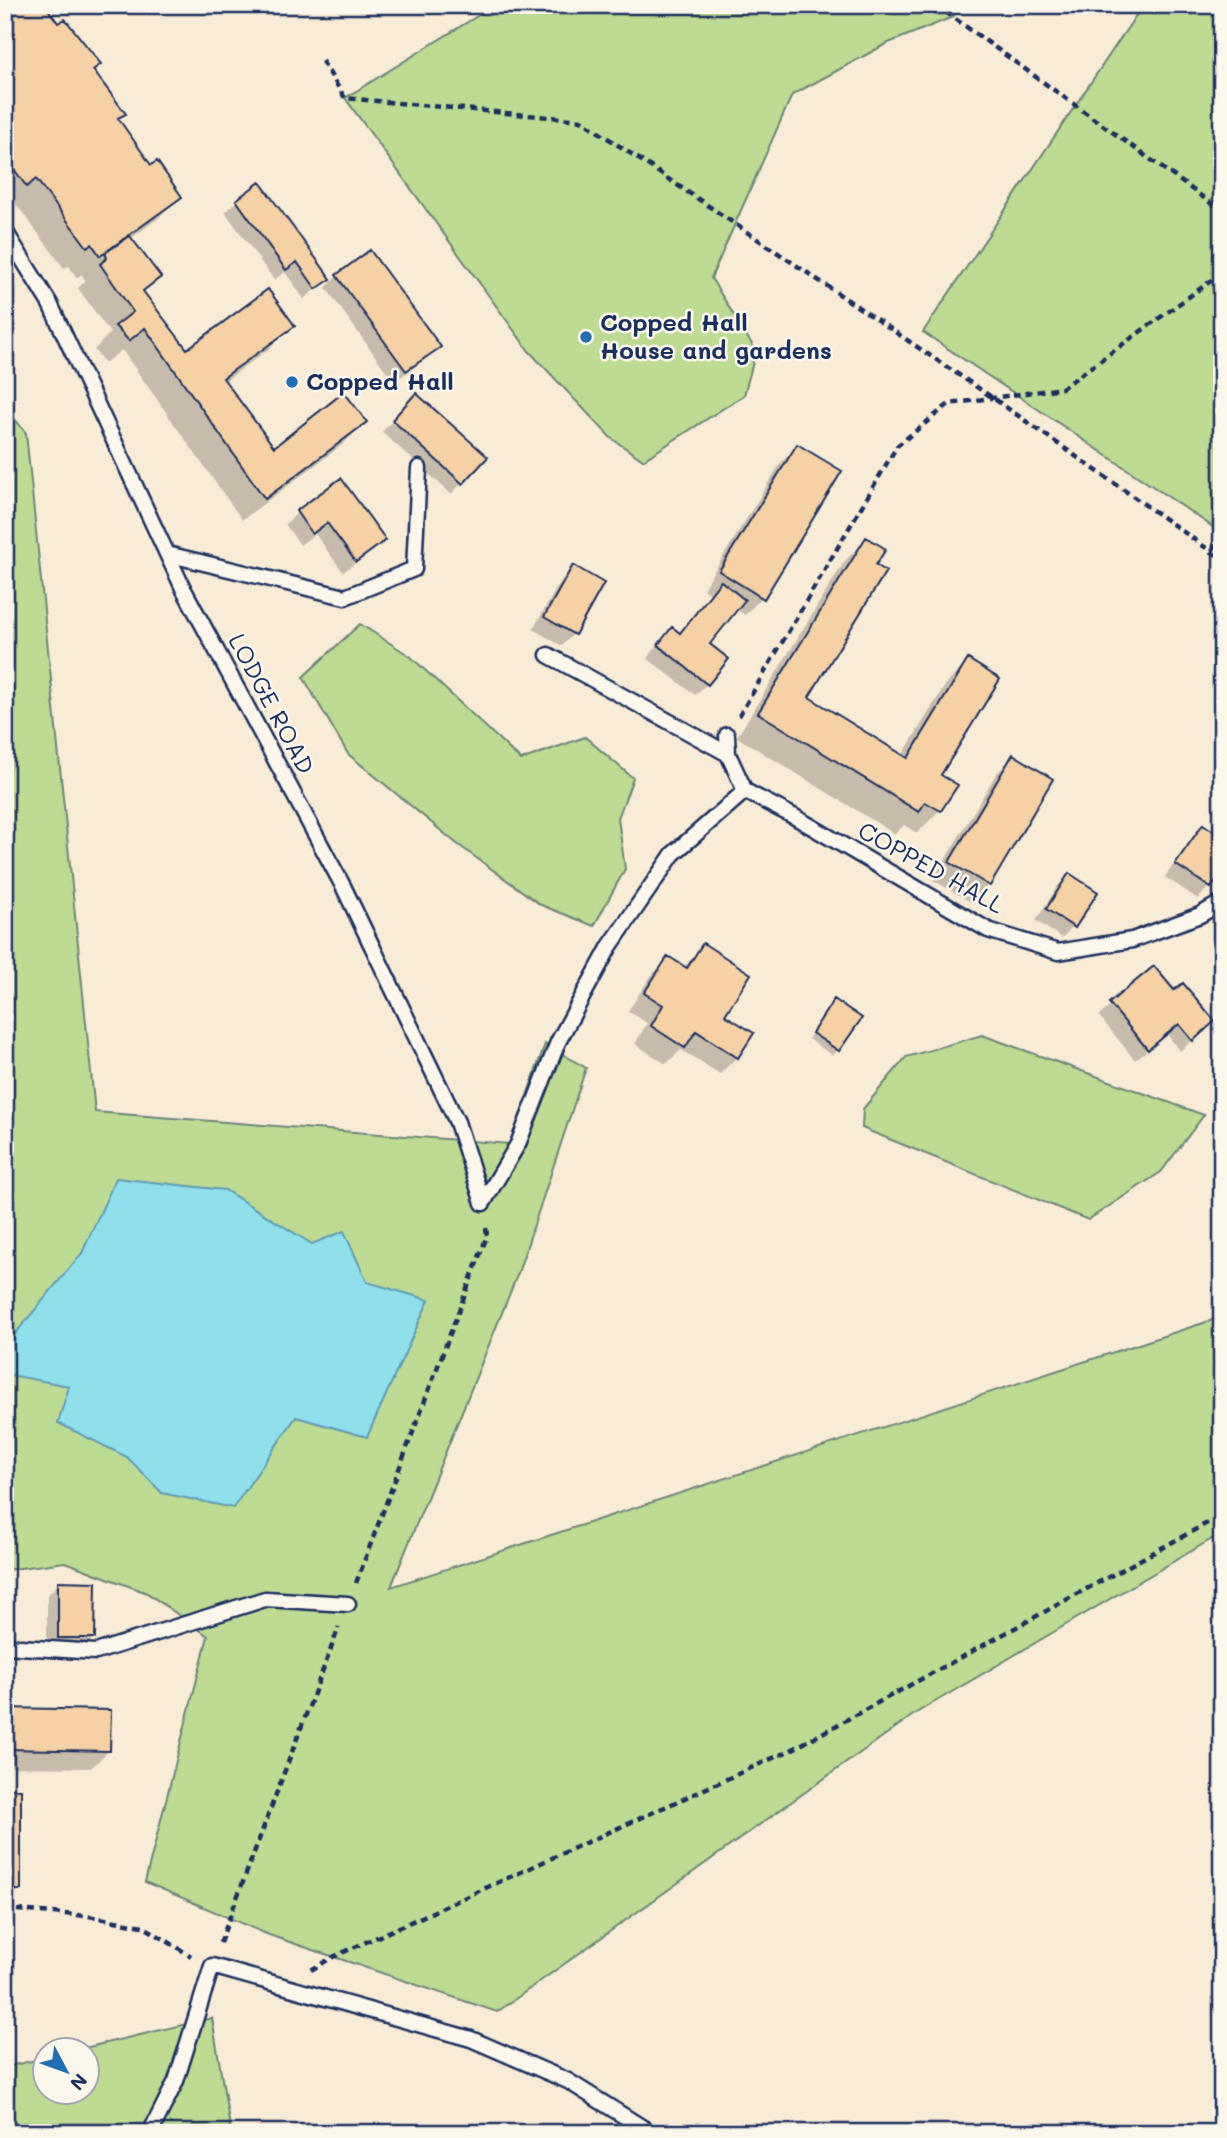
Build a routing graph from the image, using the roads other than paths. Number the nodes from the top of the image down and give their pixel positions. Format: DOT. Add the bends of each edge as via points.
graph roads {
  1 [pos="5,231"];
  2 [pos="419,468"];
  3 [pos="167,554"];
  4 [pos="548,655"];
  5 [pos="727,735"];
  6 [pos="728,754"];
  7 [pos="745,791"];
  8 [pos="1222,902"];
  9 [pos="348,1604"];
  10 [pos="5,1646"];
  11 [pos="150,2133"];
  12 [pos="651,2133"];
  1 -- 3 [label="lane, LODGE ROAD" via="50,304"];
  2 -- 3 [label="lane" via="414,569 345,597"];
  3 -- 7 [label="lane, LODGE ROAD" via="343,886 457,1122 483,1203 518,1144 558,1042 610,946 673,855"];
  4 -- 6 [label="lane"];
  5 -- 6 [label="lane"];
  6 -- 7 [label="lane"];
  7 -- 8 [label="lane, COPPED HALL" via="988,930 1058,951 1132,940"];
  9 -- 10 [label="lane" via="265,1599 96,1652"];
  11 -- 12 [label="lane" via="176,2081 212,1966 471,2039 568,2081"];
}
